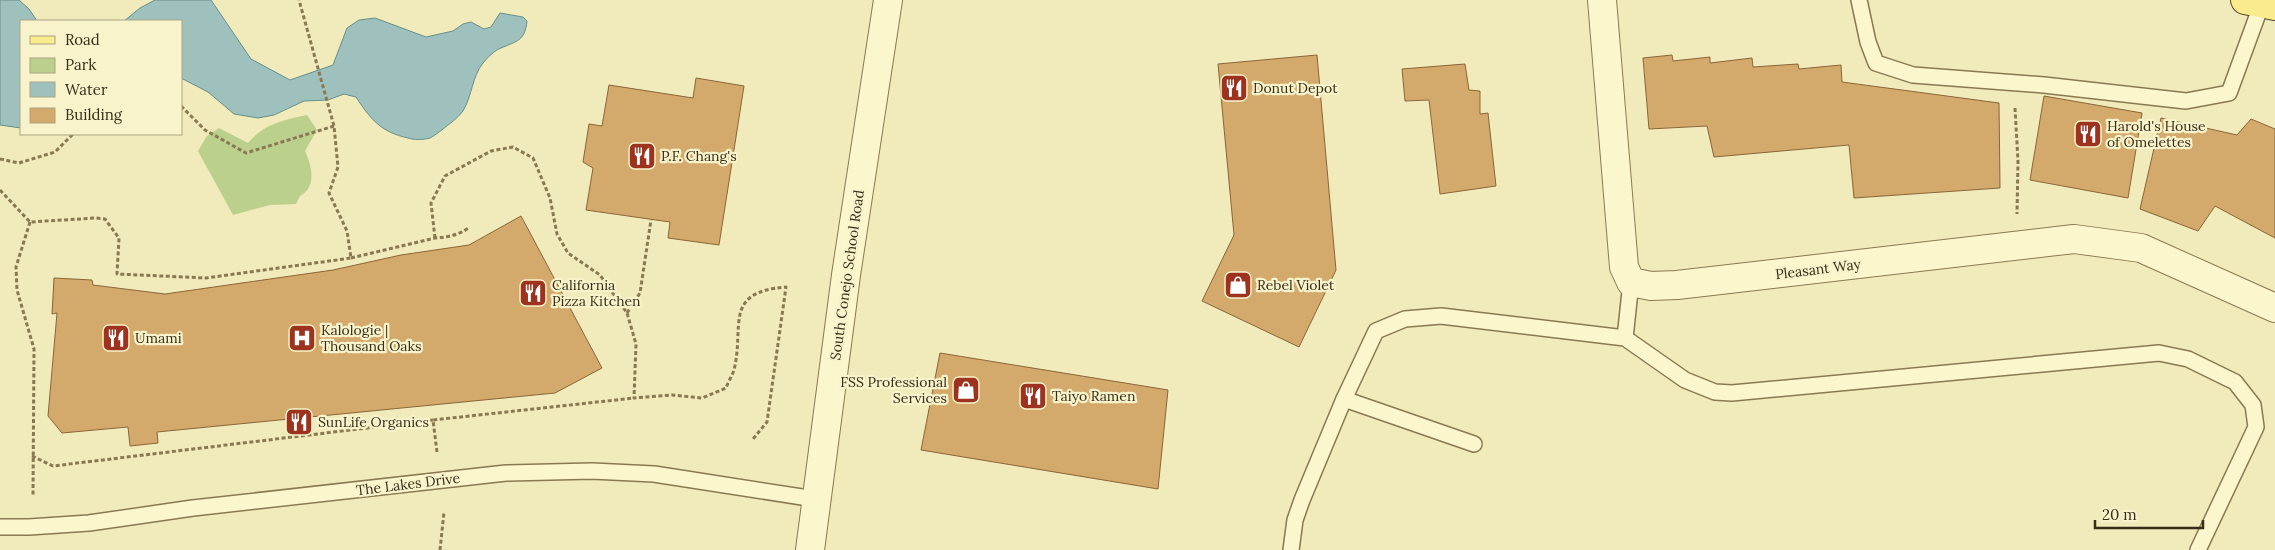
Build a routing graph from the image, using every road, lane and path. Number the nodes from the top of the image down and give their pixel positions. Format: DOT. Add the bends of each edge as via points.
graph roads {
  1 [pos="299,0"];
  2 [pos="888,0"];
  3 [pos="1602,0"];
  4 [pos="1859,0"];
  5 [pos="2261,3"];
  6 [pos="2015,82"];
  7 [pos="182,107"];
  8 [pos="334,126"];
  9 [pos="72,135"];
  10 [pos="0,159"];
  11 [pos="0,190"];
  12 [pos="651,220"];
  13 [pos="30,222"];
  14 [pos="470,228"];
  15 [pos="435,238"];
  16 [pos="2019,245"];
  17 [pos="351,258"];
  18 [pos="1631,282"];
  19 [pos="2275,308"];
  20 [pos="627,312"];
  21 [pos="1625,338"];
  22 [pos="634,398"];
  23 [pos="1344,399"];
  24 [pos="433,420"];
  25 [pos="753,439"];
  26 [pos="1474,444"];
  27 [pos="438,452"];
  28 [pos="32,456"];
  29 [pos="33,495"];
  30 [pos="815,499"];
  31 [pos="444,512"];
  32 [pos="0,527"];
  33 [pos="440,550"];
  34 [pos="810,550"];
  35 [pos="1291,550"];
  36 [pos="2198,550"];
  1 -- 8 [label="path"];
  2 -- 30 [label="street, South Conejo School Road"];
  3 -- 18 [label="street" via="1624,267"];
  4 -- 6 [label="lane" via="1876,63 1913,74"];
  5 -- 6 [label="lane" via="2229,93 2186,100"];
  6 -- 16 [label="path"];
  7 -- 8 [label="path" via="205,130 246,153"];
  8 -- 17 [label="path" via="338,167 329,193 347,231"];
  9 -- 10 [label="path" via="55,152 19,162"];
  11 -- 13 [label="path"];
  12 -- 20 [label="path" via="640,293"];
  13 -- 17 [label="path" via="104,219 119,238 117,274 206,278"];
  13 -- 28 [label="path" via="16,267 16,290 34,349"];
  14 -- 15 [label="path" via="462,233"];
  15 -- 17 [label="path"];
  15 -- 20 [label="path" via="431,203 445,176 491,150 513,147 533,158 550,198 557,234 568,253 600,276"];
  16 -- 18 [label="street, Pleasant Way" via="1677,285 1651,286"];
  16 -- 19 [label="street, Pleasant Way" via="2074,239 2141,248"];
  18 -- 21 [label="lane"];
  20 -- 22 [label="path" via="636,344"];
  21 -- 23 [label="lane" via="1441,316 1405,319 1376,331"];
  21 -- 36 [label="lane" via="1685,380 1715,392 1732,393 2159,353 2188,359 2235,382 2253,404 2256,427"];
  22 -- 24 [label="path"];
  22 -- 25 [label="path" via="672,395 702,398 726,388 734,370 740,311 750,297 766,289 786,287 767,422"];
  23 -- 26 [label="lane"];
  23 -- 35 [label="lane" via="1295,520"];
  24 -- 27 [label="path"];
  24 -- 28 [label="path" via="54,466"];
  28 -- 29 [label="path"];
  30 -- 32 [label="lane, The Lakes Drive" via="654,474 592,471 506,473 193,508 89,523"];
  30 -- 34 [label="street, South Conejo School Road"];
  31 -- 33 [label="path"];
}
